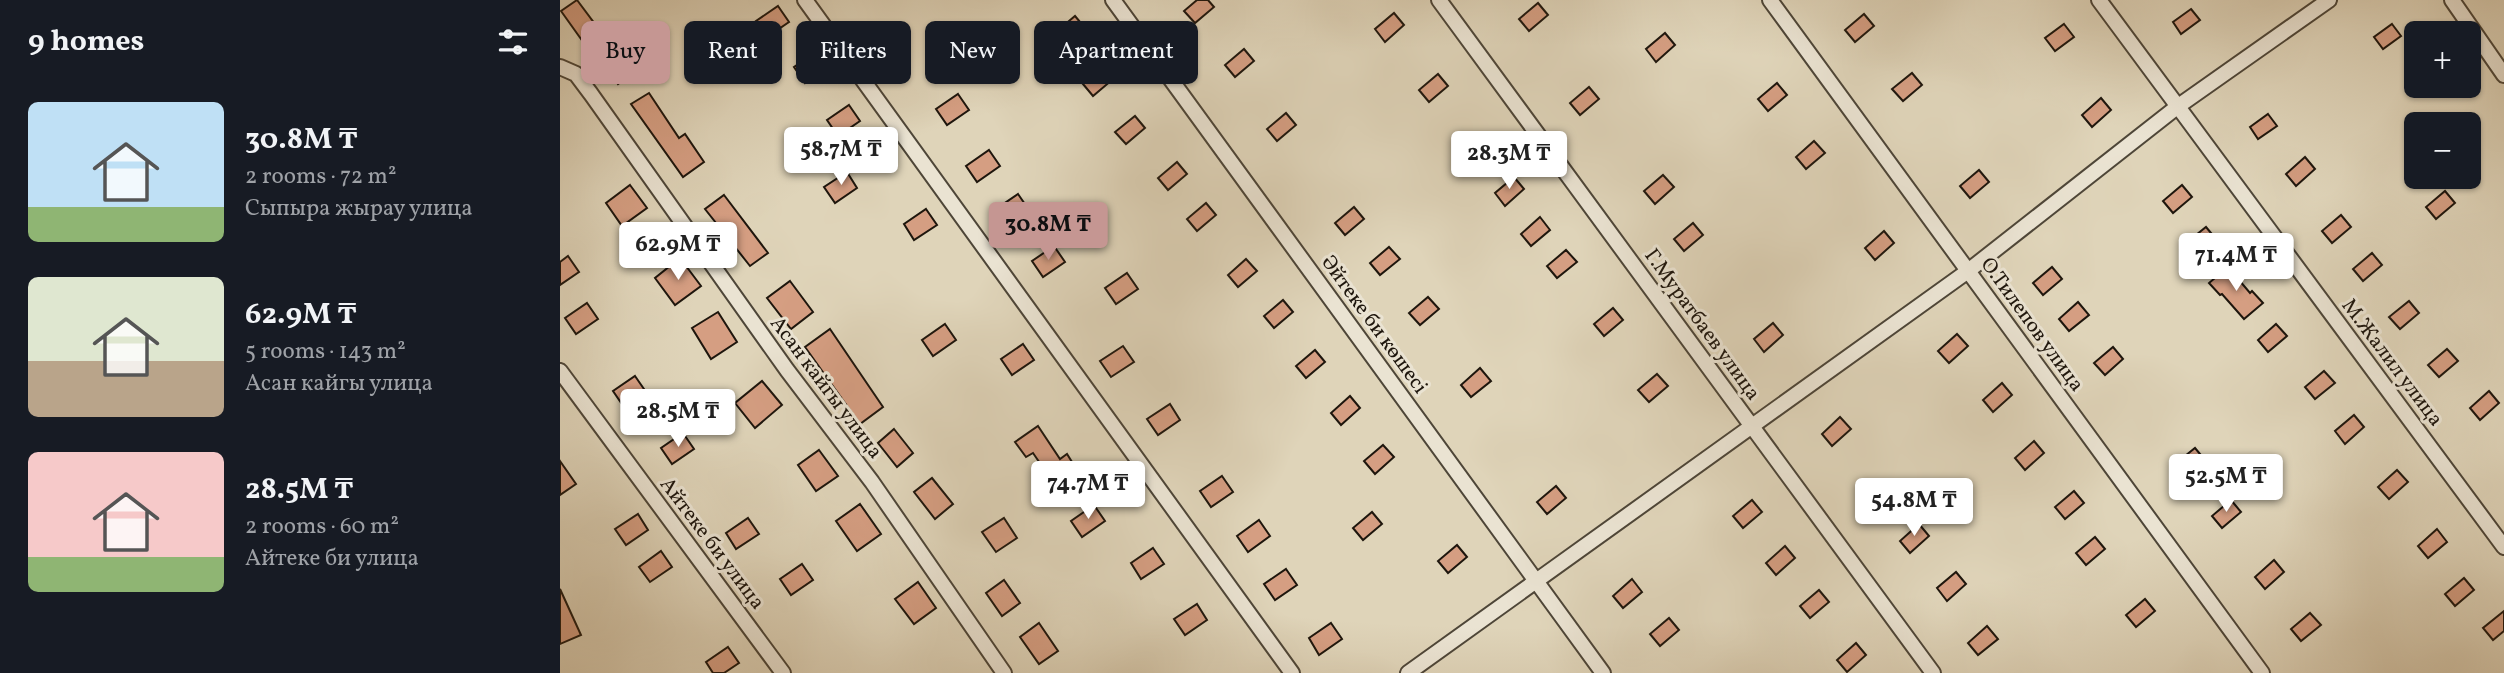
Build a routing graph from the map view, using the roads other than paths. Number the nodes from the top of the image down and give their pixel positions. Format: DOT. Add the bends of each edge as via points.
graph roads {
  1 [pos="805,0"];
  2 [pos="1113,0"];
  3 [pos="1439,0"];
  4 [pos="1770,0"];
  5 [pos="2099,0"];
  6 [pos="2329,0"];
  7 [pos="2452,0"];
  8 [pos="561,69"];
  9 [pos="2504,75"];
  10 [pos="2177,107"];
  11 [pos="1968,271"];
  12 [pos="560,371"];
  13 [pos="1753,426"];
  14 [pos="2504,547"];
  15 [pos="1535,580"];
  16 [pos="783,673"];
  17 [pos="1004,673"];
  18 [pos="1292,673"];
  19 [pos="1408,673"];
  20 [pos="1603,673"];
  21 [pos="1933,673"];
  22 [pos="2262,673"];
  1 -- 18 [label="street"];
  2 -- 15 [label="street, Әйтеке би көшесі"];
  3 -- 13 [label="street, Г.Муратбаев улица"];
  4 -- 11 [label="street, О.Тилепов улица"];
  5 -- 10 [label="street, М.Жалил улица"];
  6 -- 10 [label="street"];
  7 -- 9 [label="street"];
  8 -- 17 [label="street, Асан кайгы улица" via="576,74 591,94"];
  10 -- 11 [label="street"];
  10 -- 14 [label="street, М.Жалил улица"];
  11 -- 13 [label="street"];
  11 -- 22 [label="street, О.Тилепов улица"];
  12 -- 16 [label="street, Айтеке би улица"];
  13 -- 15 [label="street"];
  13 -- 21 [label="street, Г.Муратбаев улица"];
  15 -- 19 [label="street"];
  15 -- 20 [label="street, Әйтеке би көшесі"];
}
